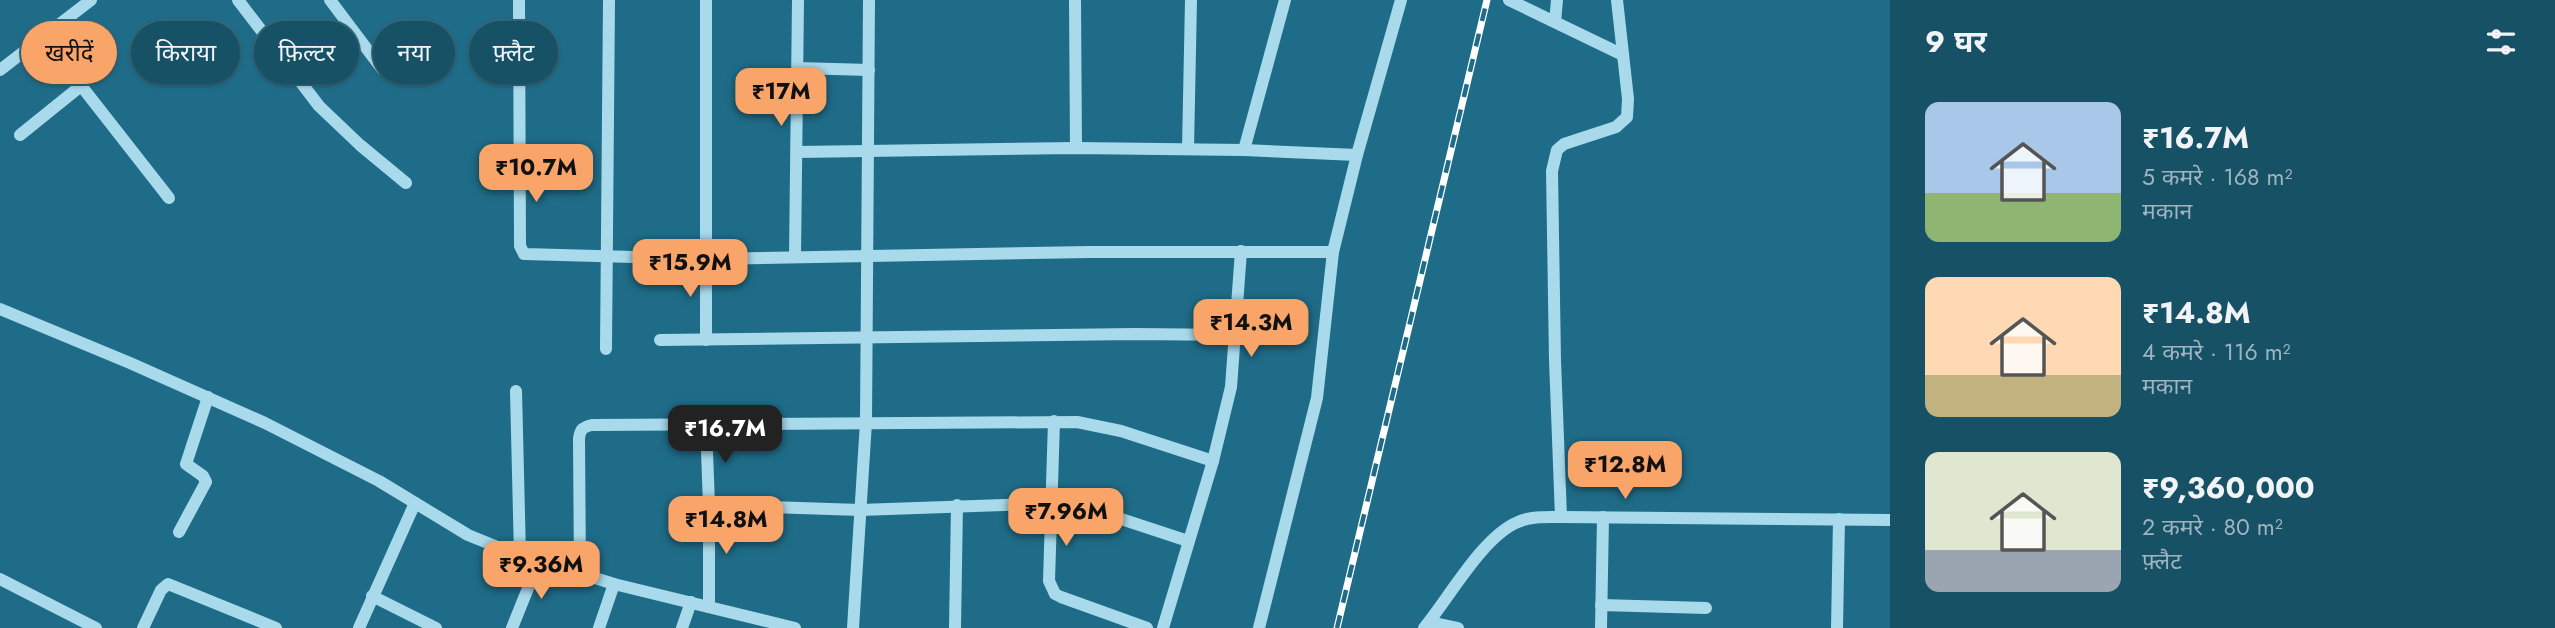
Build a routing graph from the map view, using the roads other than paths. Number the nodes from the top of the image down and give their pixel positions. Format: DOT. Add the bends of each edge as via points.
graph roads {
  1 [pos="91,0"];
  2 [pos="237,0"];
  3 [pos="330,0"];
  4 [pos="519,0"];
  5 [pos="609,0"];
  6 [pos="706,0"];
  7 [pos="798,0"];
  8 [pos="869,0"];
  9 [pos="1075,0"];
  10 [pos="1191,0"];
  11 [pos="1285,0"];
  12 [pos="1401,0"];
  13 [pos="1509,0"];
  14 [pos="1557,0"];
  15 [pos="1617,0"];
  16 [pos="77,4"];
  17 [pos="59,21"];
  18 [pos="1555,22"];
  19 [pos="21,54"];
  20 [pos="1623,55"];
  21 [pos="373,57"];
  22 [pos="798,68"];
  23 [pos="0,70"];
  24 [pos="869,70"];
  25 [pos="82,85"];
  26 [pos="20,135"];
  27 [pos="1076,148"];
  28 [pos="1188,149"];
  29 [pos="1244,150"];
  30 [pos="798,152"];
  31 [pos="868,152"];
  32 [pos="1357,155"];
  33 [pos="406,183"];
  34 [pos="169,198"];
  35 [pos="1241,251"];
  36 [pos="1333,252"];
  37 [pos="867,256"];
  38 [pos="608,257"];
  39 [pos="795,257"];
  40 [pos="707,259"];
  41 [pos="0,309"];
  42 [pos="1235,335"];
  43 [pos="867,339"];
  44 [pos="660,340"];
  45 [pos="706,340"];
  46 [pos="606,349"];
  47 [pos="516,391"];
  48 [pos="208,397"];
  49 [pos="1054,421"];
  50 [pos="866,422"];
  51 [pos="706,425"];
  52 [pos="1213,461"];
  53 [pos="415,503"];
  54 [pos="1050,503"];
  55 [pos="709,505"];
  56 [pos="957,505"];
  57 [pos="860,510"];
  58 [pos="1561,517"];
  59 [pos="1603,517"];
  60 [pos="1839,519"];
  61 [pos="1890,520"];
  62 [pos="179,532"];
  63 [pos="1188,541"];
  64 [pos="520,555"];
  65 [pos="539,561"];
  66 [pos="580,575"];
  67 [pos="0,579"];
  68 [pos="614,584"];
  69 [pos="372,596"];
  70 [pos="691,602"];
  71 [pos="1601,606"];
  72 [pos="709,607"];
  73 [pos="1706,608"];
  74 [pos="1427,625"];
  75 [pos="786,627"];
  76 [pos="96,628"];
  77 [pos="143,628"];
  78 [pos="276,628"];
  79 [pos="359,628"];
  80 [pos="436,628"];
  81 [pos="512,628"];
  82 [pos="599,628"];
  83 [pos="682,628"];
  84 [pos="853,628"];
  85 [pos="955,628"];
  86 [pos="1147,628"];
  87 [pos="1163,628"];
  88 [pos="1259,628"];
  89 [pos="1458,628"];
  90 [pos="1601,628"];
  91 [pos="1837,628"];
  1 -- 16 [label="street"];
  2 -- 33 [label="street" via="319,106"];
  3 -- 21 [label="street"];
  4 -- 38 [label="street" via="521,251"];
  5 -- 38 [label="street"];
  6 -- 40 [label="street"];
  7 -- 22 [label="street"];
  8 -- 24 [label="street"];
  9 -- 27 [label="street"];
  10 -- 28 [label="street"];
  11 -- 29 [label="street"];
  12 -- 32 [label="street"];
  13 -- 18 [label="street"];
  14 -- 18 [label="street"];
  15 -- 20 [label="street"];
  16 -- 17 [label="street"];
  18 -- 20 [label="street"];
  19 -- 23 [label="street"];
  20 -- 58 [label="street" via="1627,117 1616,127 1564,144 1557,150 1552,171"];
  22 -- 24 [label="street"];
  22 -- 30 [label="street"];
  24 -- 31 [label="street"];
  25 -- 26 [label="street"];
  25 -- 34 [label="street"];
  27 -- 28 [label="street"];
  27 -- 31 [label="street"];
  28 -- 29 [label="street"];
  29 -- 32 [label="street"];
  30 -- 31 [label="street"];
  30 -- 39 [label="street"];
  31 -- 37 [label="street"];
  32 -- 36 [label="street"];
  35 -- 36 [label="street"];
  35 -- 37 [label="street"];
  35 -- 42 [label="street"];
  36 -- 88 [label="street" via="1317,398"];
  37 -- 39 [label="street"];
  37 -- 43 [label="street"];
  38 -- 40 [label="street"];
  38 -- 46 [label="street"];
  39 -- 40 [label="street"];
  40 -- 45 [label="street"];
  41 -- 48 [label="street"];
  42 -- 43 [label="street"];
  42 -- 52 [label="street" via="1231,387"];
  43 -- 45 [label="street"];
  43 -- 50 [label="street"];
  44 -- 45 [label="street"];
  47 -- 64 [label="street"];
  48 -- 53 [label="street"];
  48 -- 62 [label="street" via="186,464 205,478 205,485"];
  49 -- 50 [label="street"];
  49 -- 52 [label="street" via="1104,426"];
  49 -- 54 [label="street"];
  50 -- 51 [label="street"];
  50 -- 57 [label="street"];
  51 -- 55 [label="street"];
  51 -- 66 [label="street" via="584,427 580,432"];
  52 -- 63 [label="street"];
  53 -- 64 [label="street" via="468,535"];
  53 -- 69 [label="street"];
  54 -- 56 [label="street"];
  54 -- 63 [label="street" via="1077,505"];
  54 -- 86 [label="street" via="1049,581 1055,594"];
  55 -- 57 [label="street"];
  55 -- 72 [label="street"];
  56 -- 57 [label="street"];
  56 -- 85 [label="street"];
  57 -- 84 [label="street"];
  58 -- 59 [label="street"];
  58 -- 74 [label="street" via="1520,520 1503,529"];
  59 -- 60 [label="street"];
  59 -- 71 [label="street"];
  60 -- 61 [label="street"];
  60 -- 91 [label="street"];
  63 -- 87 [label="street"];
  64 -- 65 [label="street"];
  65 -- 66 [label="street"];
  65 -- 81 [label="street"];
  66 -- 68 [label="street"];
  67 -- 76 [label="street"];
  68 -- 70 [label="street"];
  68 -- 82 [label="street"];
  69 -- 79 [label="street"];
  69 -- 80 [label="street"];
  70 -- 72 [label="street"];
  70 -- 83 [label="street"];
  71 -- 73 [label="street"];
  71 -- 90 [label="street"];
  72 -- 75 [label="street"];
  74 -- 89 [label="street"];
  77 -- 78 [label="street" via="168,584"];
}
